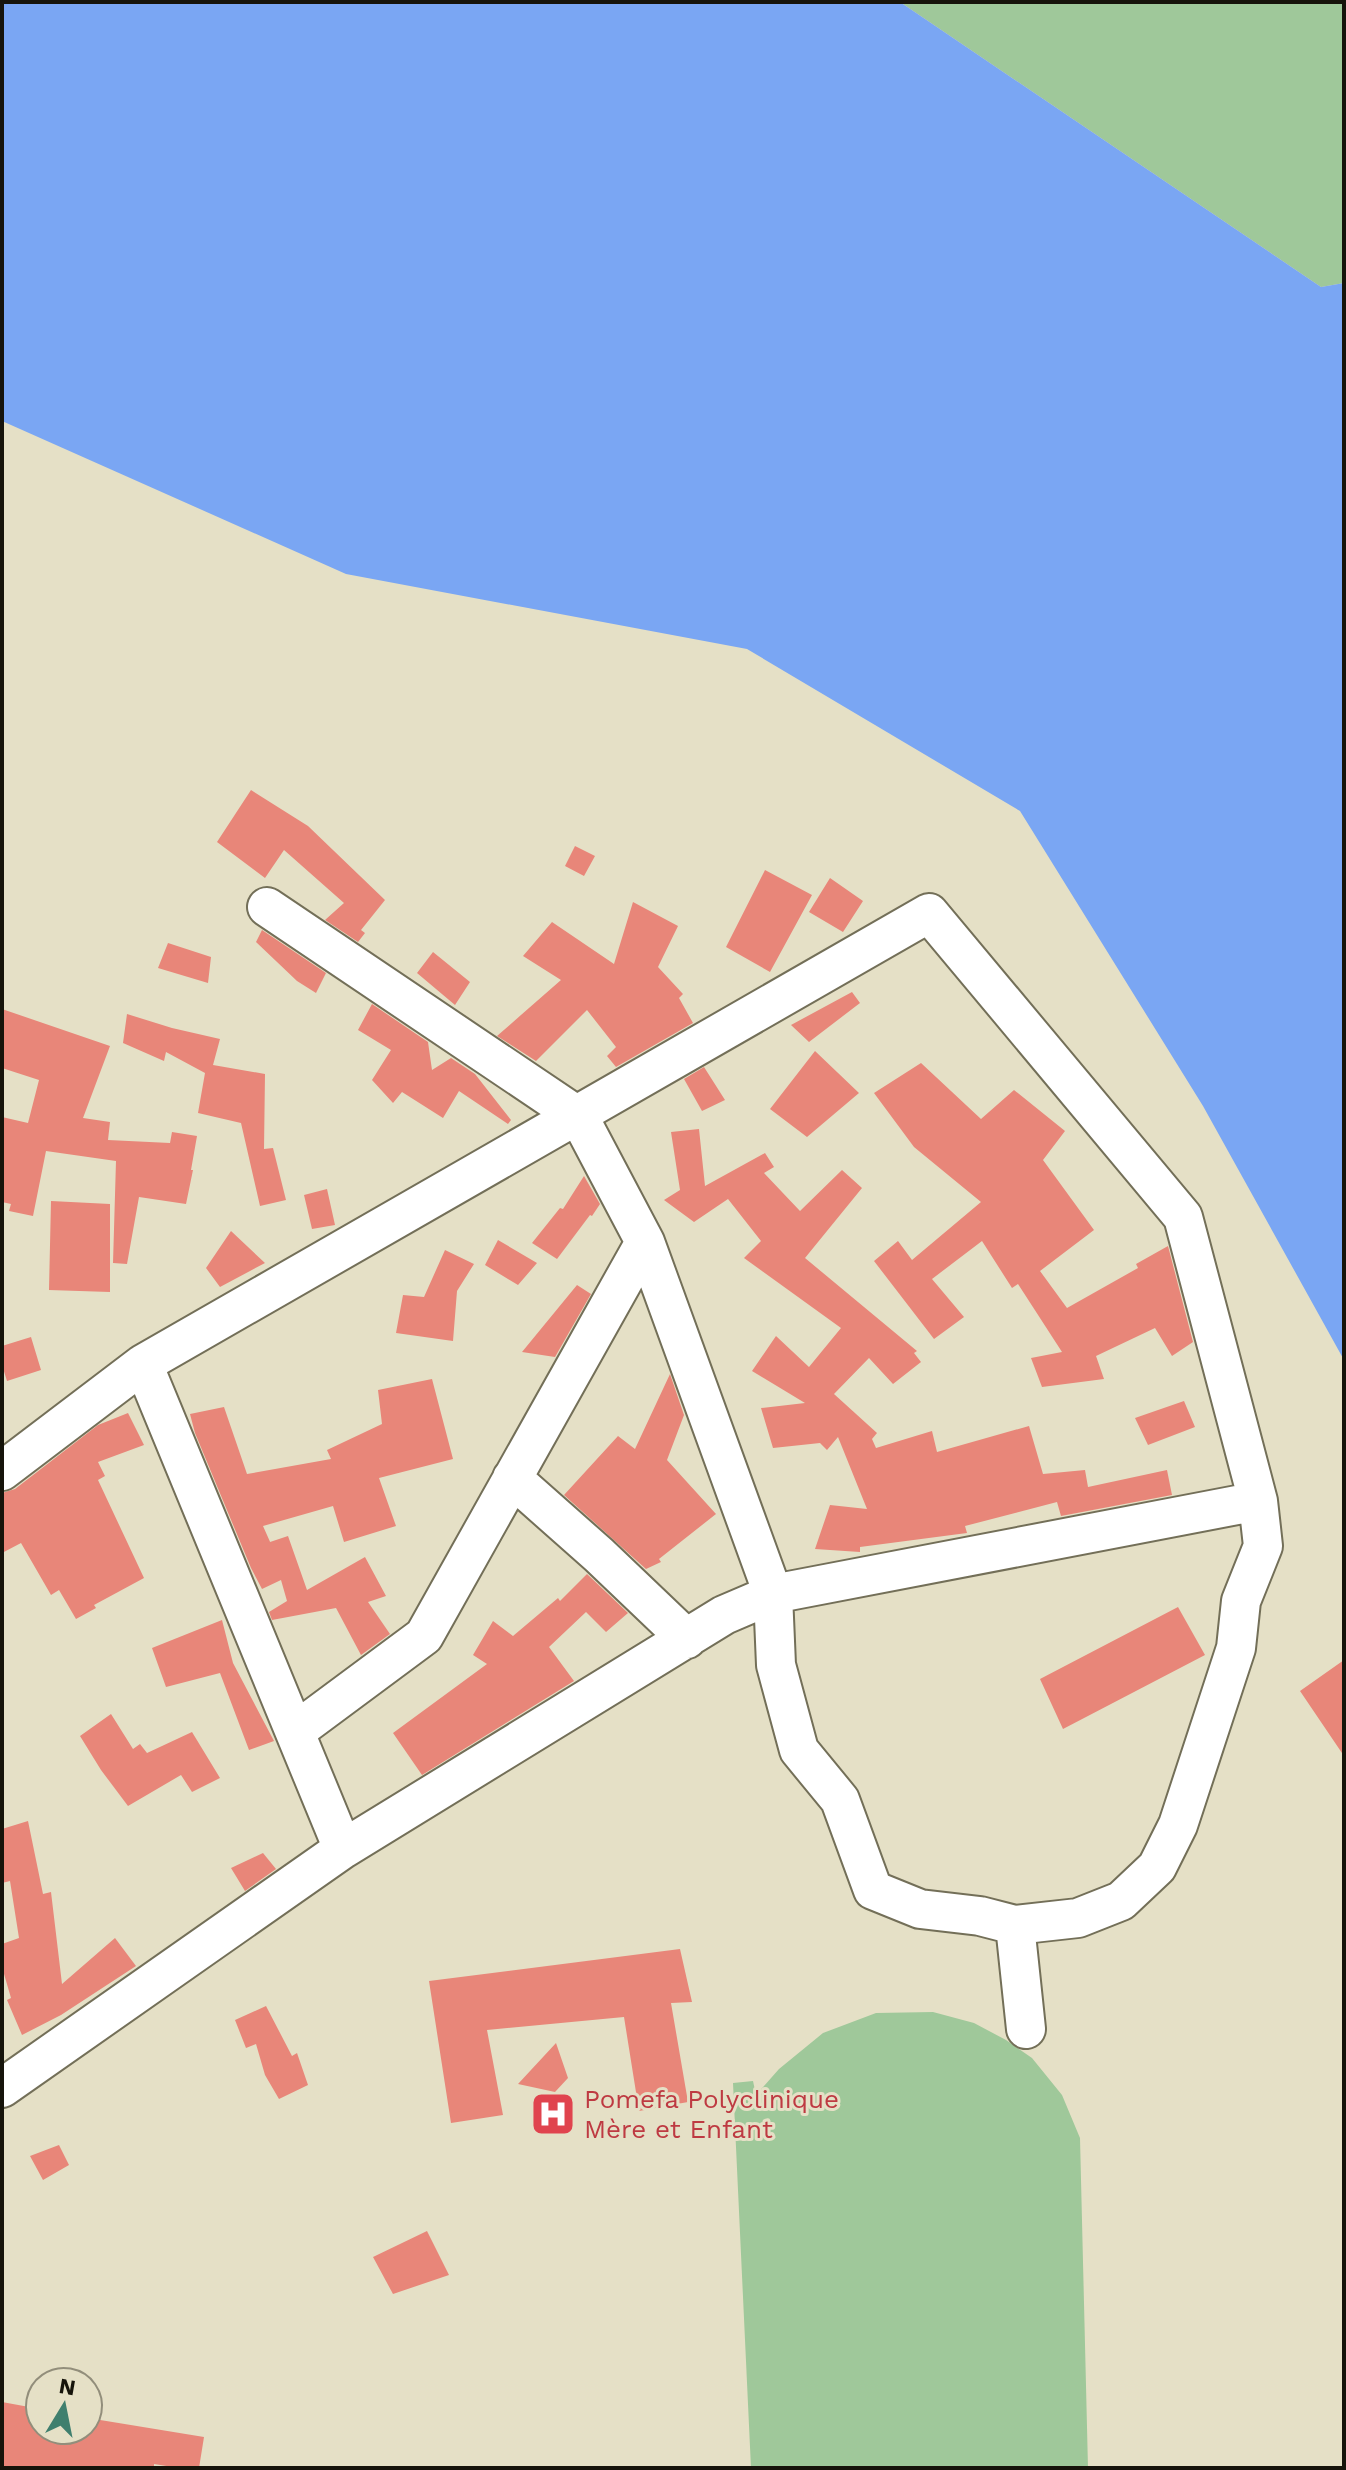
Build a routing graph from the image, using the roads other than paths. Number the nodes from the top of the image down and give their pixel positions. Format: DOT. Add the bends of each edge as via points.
graph roads {
  1 [pos="267,907"];
  2 [pos="579,1117"];
  3 [pos="645,1242"];
  4 [pos="143,1364"];
  5 [pos="2,1471"];
  6 [pos="512,1478"];
  7 [pos="1258,1501"];
  8 [pos="773,1594"];
  9 [pos="687,1639"];
  10 [pos="296,1731"];
  11 [pos="343,1849"];
  12 [pos="1015,1925"];
  13 [pos="1026,2029"];
  14 [pos="2,2088"];
  1 -- 2 [label="street"];
  2 -- 3 [label="street"];
  2 -- 4 [label="street"];
  2 -- 7 [label="street" via="929,913 1183,1217"];
  3 -- 6 [label="street"];
  3 -- 8 [label="street"];
  4 -- 5 [label="street"];
  4 -- 10 [label="street"];
  6 -- 9 [label="street"];
  6 -- 10 [label="street" via="424,1636"];
  7 -- 8 [label="street"];
  7 -- 12 [label="street" via="1263,1546 1241,1601 1236,1648 1178,1825 1157,1867 1121,1901 1078,1918"];
  8 -- 9 [label="street" via="724,1615"];
  8 -- 12 [label="street" via="776,1665 799,1750 840,1800 873,1890 920,1909"];
  9 -- 11 [label="street"];
  10 -- 11 [label="street"];
  11 -- 14 [label="street"];
  12 -- 13 [label="street"];
}
